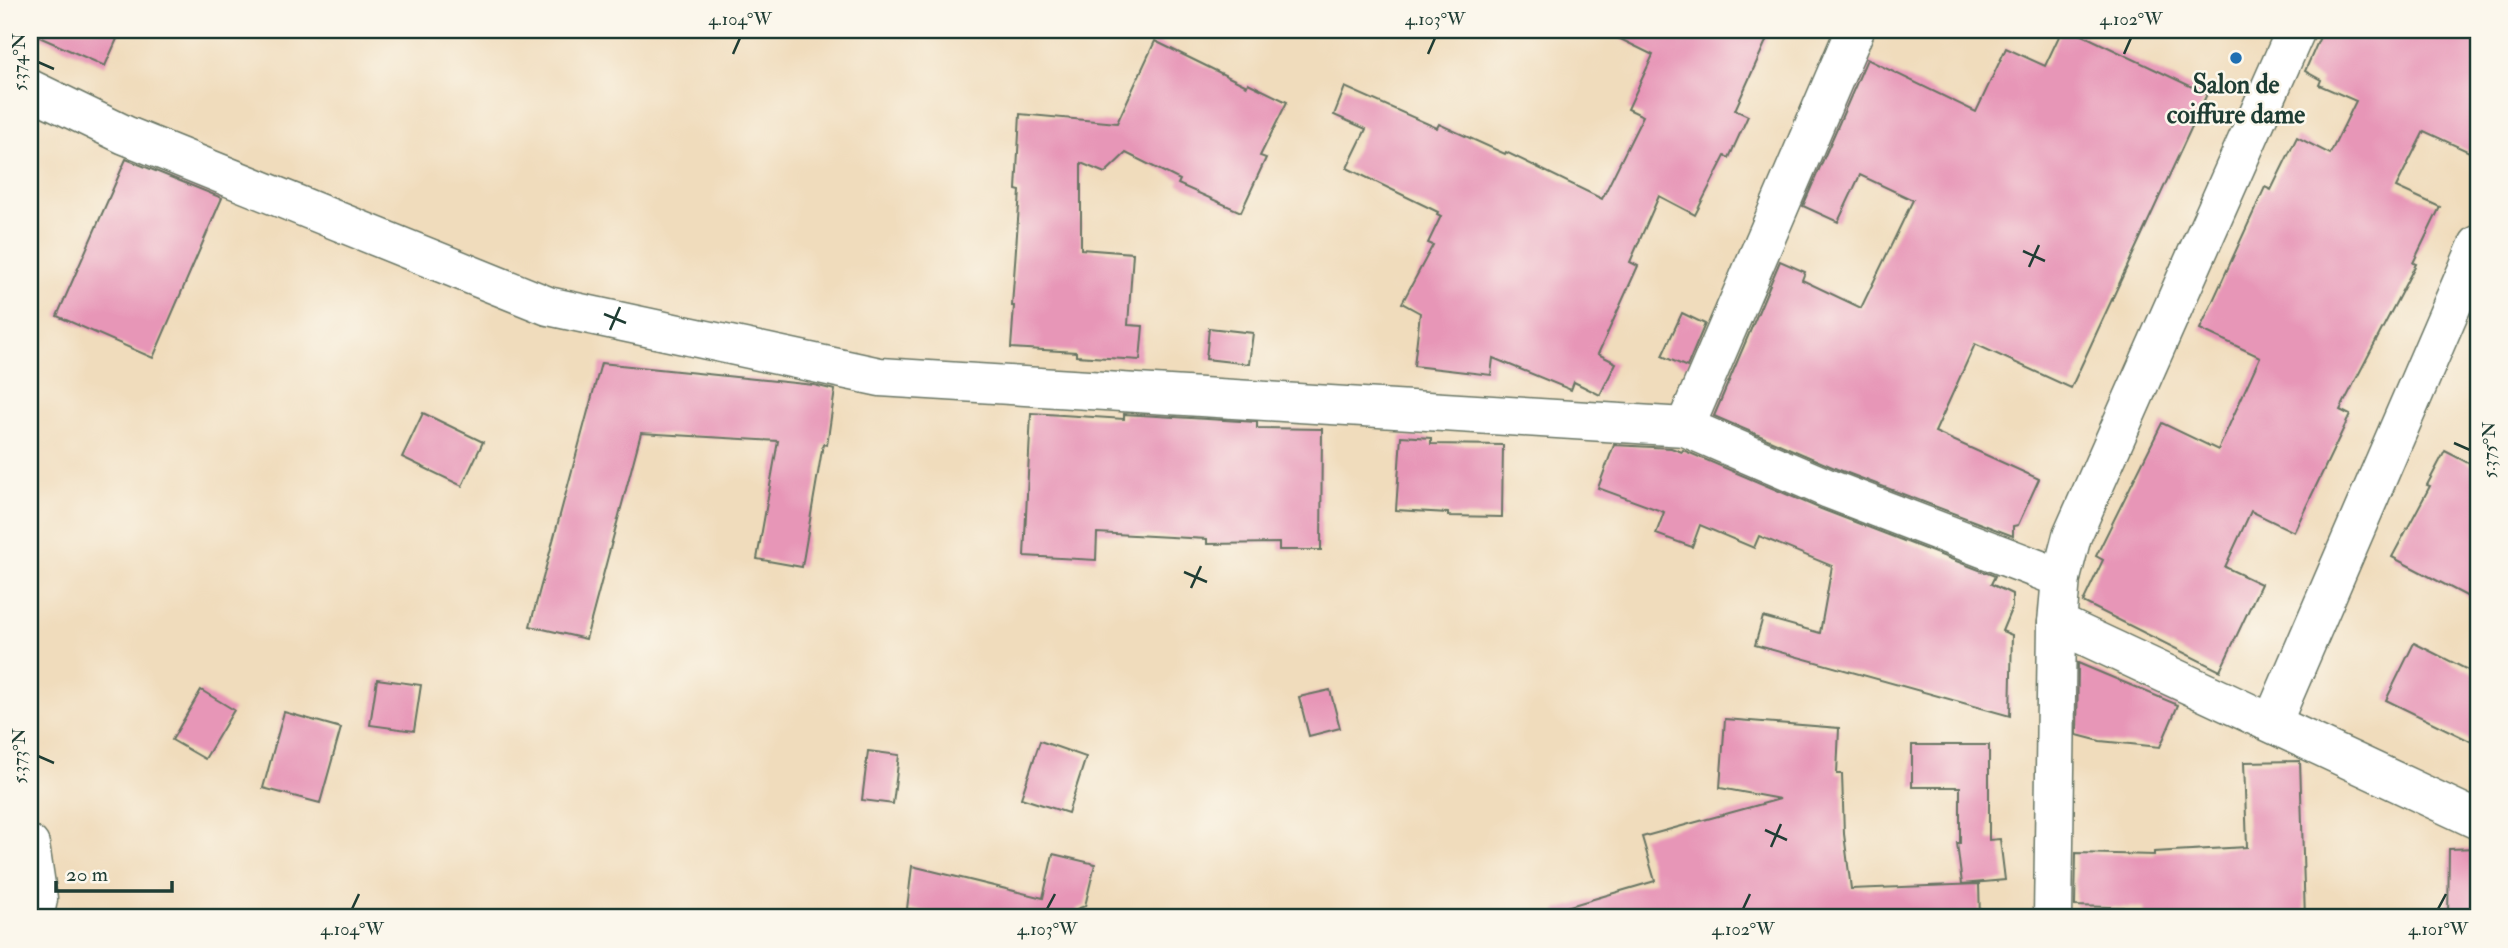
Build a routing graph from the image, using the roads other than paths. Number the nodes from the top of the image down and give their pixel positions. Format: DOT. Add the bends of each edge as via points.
graph roads {
  1 [pos="1855,30"];
  2 [pos="2297,30"];
  3 [pos="30,89"];
  4 [pos="2478,245"];
  5 [pos="1685,427"];
  6 [pos="2061,578"];
  7 [pos="2057,623"];
  8 [pos="2272,723"];
  9 [pos="2478,820"];
  10 [pos="30,845"];
  11 [pos="34,918"];
  12 [pos="2053,918"];
  1 -- 5 [label="street"];
  2 -- 6 [label="street" via="2072,536"];
  3 -- 5 [label="street" via="125,135 548,306 880,377"];
  4 -- 8 [label="street"];
  5 -- 6 [label="street" via="1829,489"];
  6 -- 7 [label="street"];
  7 -- 8 [label="street"];
  7 -- 12 [label="street"];
  8 -- 9 [label="street"];
  10 -- 11 [label="street" via="38,899"];
}
